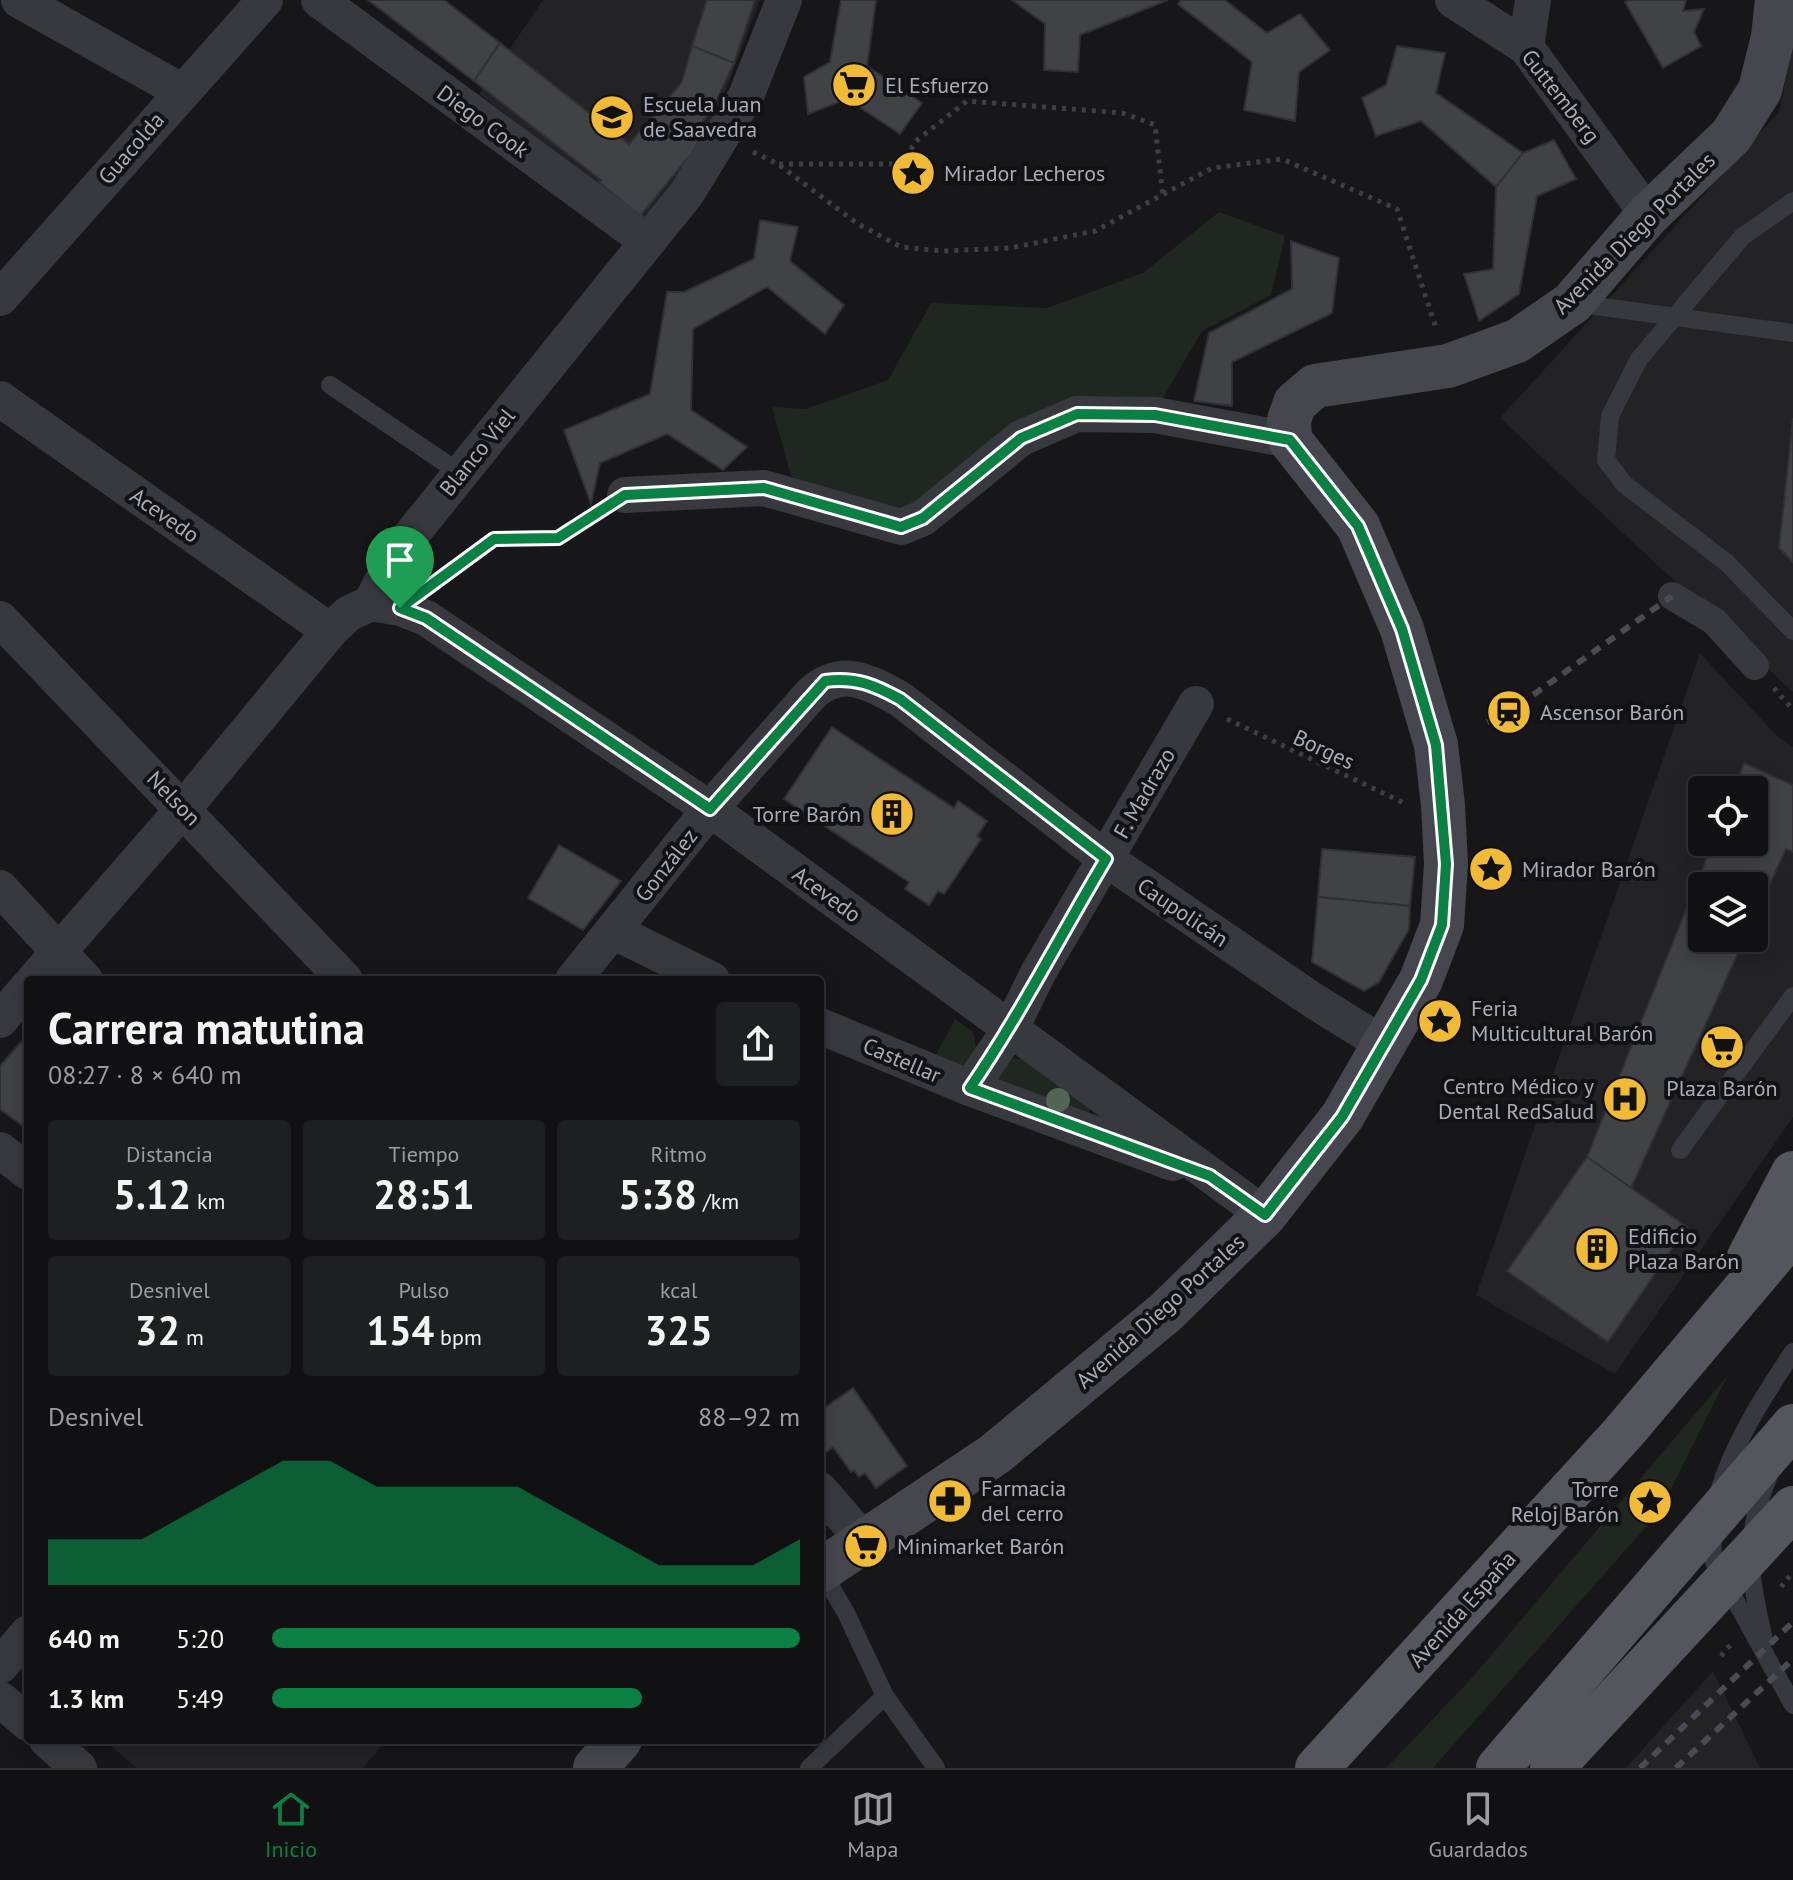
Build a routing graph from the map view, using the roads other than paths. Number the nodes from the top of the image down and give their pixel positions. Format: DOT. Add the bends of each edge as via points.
graph roads {
  1 [pos="19,0"];
  2 [pos="265,0"];
  3 [pos="319,0"];
  4 [pos="784,0"];
  5 [pos="1453,0"];
  6 [pos="1533,0"];
  7 [pos="1777,0"];
  8 [pos="1526,47"];
  9 [pos="181,91"];
  10 [pos="1793,201"];
  11 [pos="1648,215"];
  12 [pos="647,241"];
  13 [pos="0,298"];
  14 [pos="1572,303"];
  15 [pos="1793,333"];
  16 [pos="330,385"];
  17 [pos="4,409"];
  18 [pos="1290,440"];
  19 [pos="460,473"];
  20 [pos="625,495"];
  21 [pos="1672,596"];
  22 [pos="386,606"];
  23 [pos="0,619"];
  24 [pos="330,631"];
  25 [pos="1793,631"];
  26 [pos="1755,666"];
  27 [pos="825,681"];
  28 [pos="1196,704"];
  29 [pos="184,808"];
  30 [pos="710,809"];
  31 [pos="1106,859"];
  32 [pos="0,888"];
  33 [pos="613,931"];
  34 [pos="58,952"];
  35 [pos="37,976"];
  36 [pos="81,976"];
  37 [pos="341,976"];
  38 [pos="576,976"];
  39 [pos="704,976"];
  40 [pos="24,992"];
  41 [pos="1793,996"];
  42 [pos="0,1020"];
  43 [pos="824,1028"];
  44 [pos="1011,1028"];
  45 [pos="1385,1045"];
  46 [pos="970,1088"];
  47 [pos="0,1150"];
  48 [pos="1680,1150"];
  49 [pos="24,1169"];
  50 [pos="1793,1173"];
  51 [pos="1210,1176"];
  52 [pos="1265,1215"];
  53 [pos="1793,1232"];
  54 [pos="1714,1324"];
  55 [pos="1793,1352"];
  56 [pos="1793,1427"];
  57 [pos="824,1495"];
  58 [pos="1784,1518"];
  59 [pos="864,1541"];
  60 [pos="824,1568"];
  61 [pos="824,1575"];
  62 [pos="24,1638"];
  63 [pos="1769,1662"];
  64 [pos="0,1666"];
  65 [pos="885,1696"];
  66 [pos="0,1699"];
  67 [pos="1793,1705"];
  68 [pos="24,1720"];
  69 [pos="52,1744"];
  70 [pos="616,1744"];
  71 [pos="79,1768"];
  72 [pos="595,1768"];
  73 [pos="809,1768"];
  74 [pos="936,1768"];
  75 [pos="1317,1768"];
  76 [pos="1498,1768"];
  77 [pos="1552,1768"];
  1 -- 9 [label="street"];
  2 -- 9 [label="street, Guacolda"];
  3 -- 12 [label="street, Diego Cook"];
  4 -- 12 [label="street, Blanco Viel" via="746,96 687,193"];
  5 -- 8 [label="street, Guttemberg"];
  6 -- 8 [label="street"];
  7 -- 11 [label="main road, Avenida Diego Portales" via="1760,90 1731,136"];
  8 -- 11 [label="street, Guttemberg"];
  9 -- 13 [label="street, Guacolda"];
  10 -- 25 [label="lane" via="1742,237 1639,359 1610,416 1606,460 1624,484 1727,563"];
  11 -- 14 [label="main road, Avenida Diego Portales"];
  12 -- 19 [label="street, Blanco Viel"];
  14 -- 15 [label="lane"];
  14 -- 18 [label="main road, Avenida Diego Portales" via="1517,341 1448,366 1315,386 1295,403"];
  16 -- 19 [label="lane"];
  17 -- 24 [label="street, Acevedo"];
  18 -- 20 [label="street" via="1155,415 1077,414 1021,438 923,518 901,527 764,488"];
  18 -- 45 [label="main road, Avenida Diego Portales" via="1358,526 1402,629 1436,745 1446,864 1442,925 1421,980"];
  19 -- 22 [label="street, Blanco Viel" via="395,555"];
  21 -- 26 [label="street" via="1714,621"];
  22 -- 24 [label="street" via="348,614"];
  22 -- 30 [label="street, Acevedo" via="426,618"];
  23 -- 29 [label="street, Nelson"];
  24 -- 29 [label="street"];
  27 -- 30 [label="street, González"];
  27 -- 31 [label="street, Caupolicán" via="867,682 900,699"];
  28 -- 31 [label="street, F. Madrazo"];
  29 -- 34 [label="street"];
  29 -- 37 [label="street, Nelson"];
  30 -- 33 [label="street, González"];
  30 -- 44 [label="street, Acevedo"];
  31 -- 44 [label="street, F. Madrazo"];
  31 -- 45 [label="street, Caupolicán"];
  32 -- 34 [label="street"];
  33 -- 38 [label="street, González"];
  33 -- 39 [label="street"];
  34 -- 35 [label="street"];
  34 -- 36 [label="street"];
  40 -- 42 [label="street"];
  41 -- 48 [label="lane"];
  43 -- 46 [label="street, Castellar"];
  44 -- 46 [label="street, F. Madrazo"];
  44 -- 51 [label="street, Acevedo"];
  45 -- 52 [label="main road, Avenida Diego Portales" via="1342,1117"];
  46 -- 51 [label="street, Castellar"];
  47 -- 49 [label="street"];
  50 -- 54 [label="main road"];
  51 -- 52 [label="street, Acevedo"];
  52 -- 59 [label="main road, Avenida Diego Portales" via="1166,1312 995,1454"];
  53 -- 54 [label="main road, Avenida España"];
  54 -- 75 [label="main road, Avenida España" via="1623,1433"];
  55 -- 63 [label="lane" via="1726,1469 1712,1516 1713,1560"];
  56 -- 63 [label="lane" via="1754,1511 1749,1544"];
  56 -- 76 [label="main road"];
  57 -- 59 [label="street"];
  58 -- 77 [label="main road"];
  59 -- 60 [label="main road, Avenida Diego Portales"];
  61 -- 65 [label="lane"];
  62 -- 64 [label="street"];
  63 -- 67 [label="lane"];
  65 -- 73 [label="lane"];
  65 -- 74 [label="lane"];
  66 -- 68 [label="street"];
  69 -- 71 [label="street"];
  70 -- 72 [label="main road"];
}
